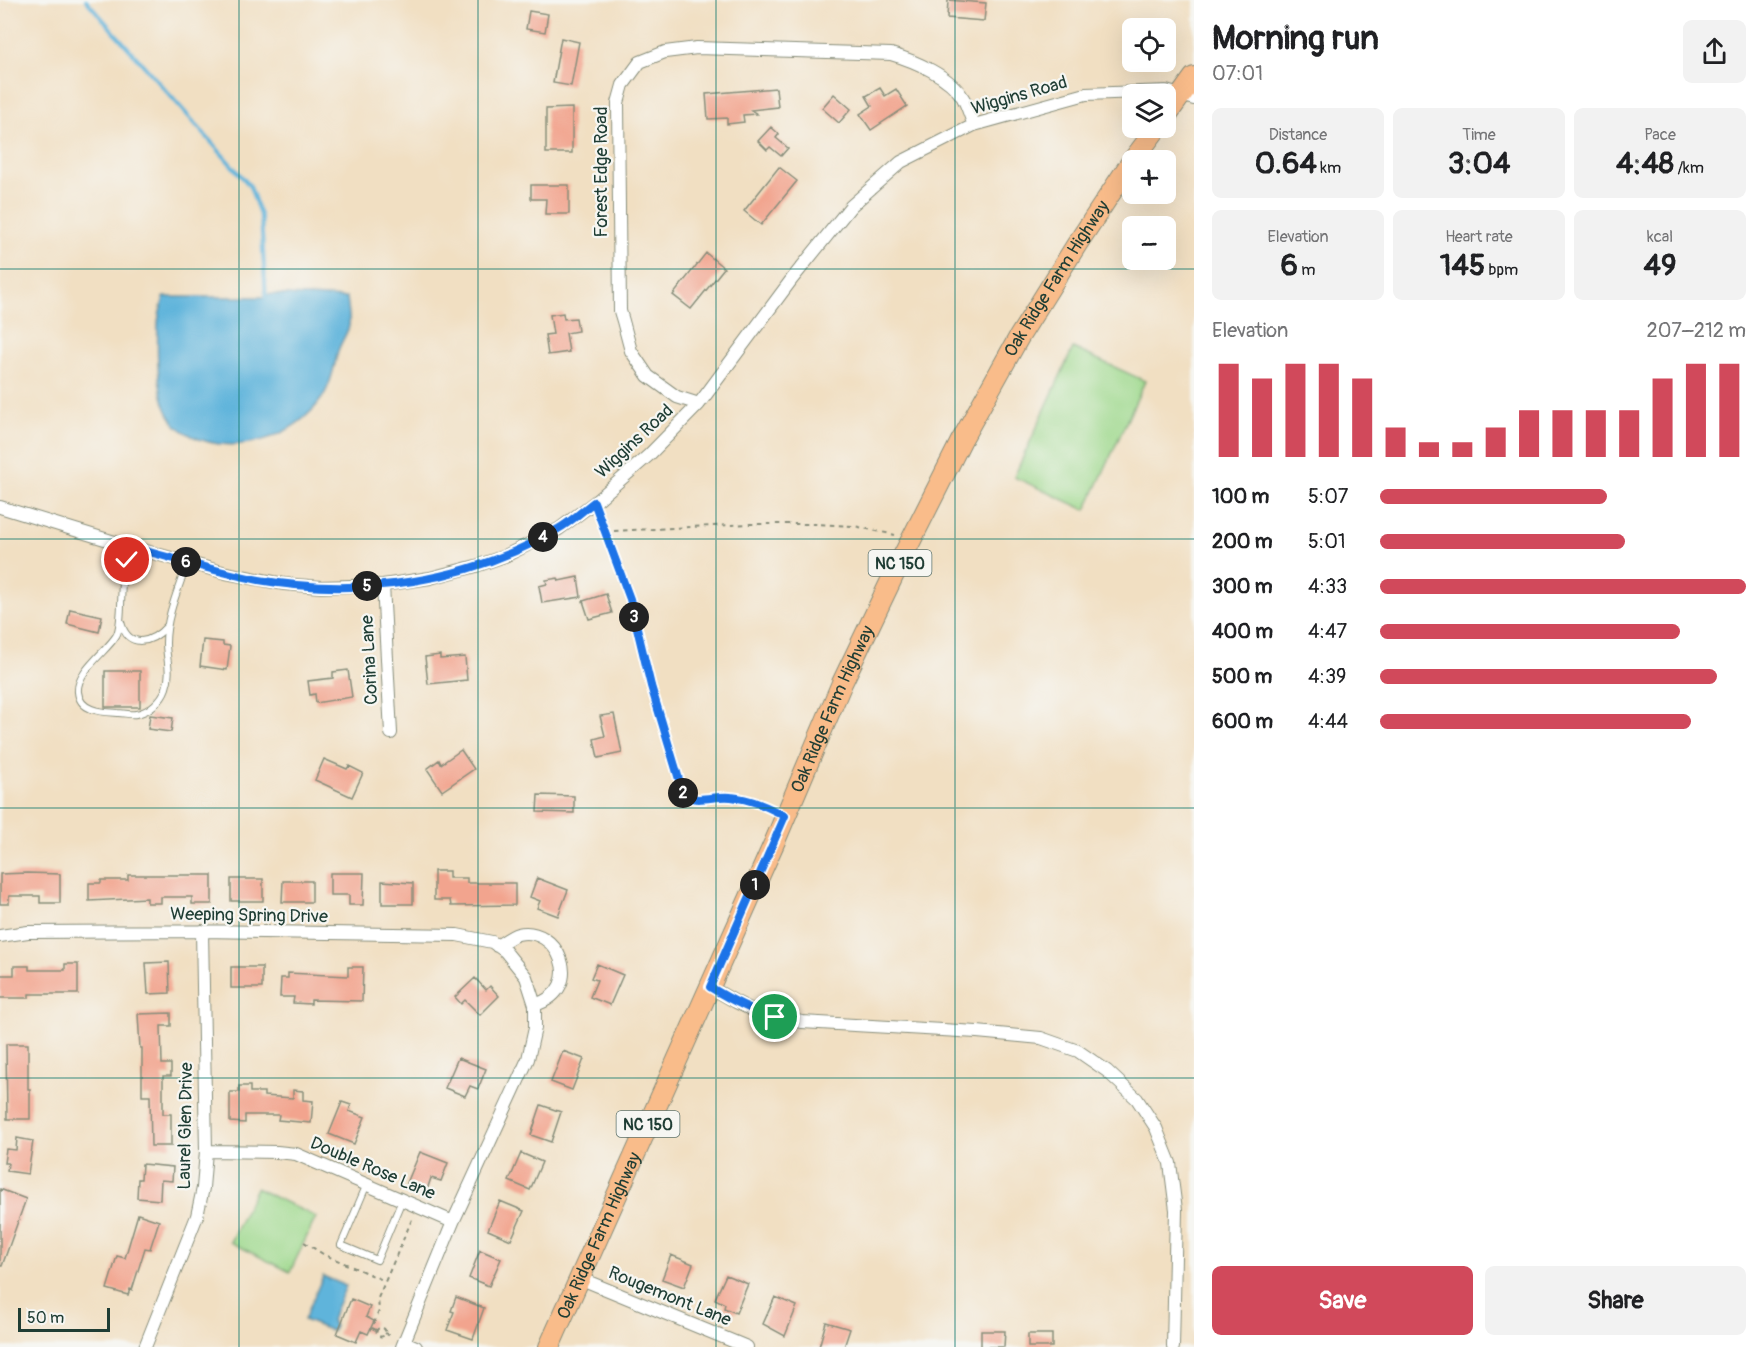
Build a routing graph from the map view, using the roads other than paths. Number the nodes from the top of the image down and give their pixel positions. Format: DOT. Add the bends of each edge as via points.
graph roads {
  1 [pos="1194,77"];
  2 [pos="1188,96"];
  3 [pos="1176,107"];
  4 [pos="974,125"];
  5 [pos="1122,177"];
  6 [pos="699,404"];
  7 [pos="594,502"];
  8 [pos="0,507"];
  9 [pos="131,547"];
  10 [pos="187,562"];
  11 [pos="382,585"];
  12 [pos="121,621"];
  13 [pos="168,624"];
  14 [pos="391,733"];
  15 [pos="785,816"];
  16 [pos="202,931"];
  17 [pos="0,936"];
  18 [pos="497,946"];
  19 [pos="710,987"];
  20 [pos="535,1005"];
  21 [pos="206,1151"];
  22 [pos="367,1184"];
  23 [pos="402,1200"];
  24 [pos="453,1222"];
  25 [pos="579,1278"];
  26 [pos="407,1345"];
  27 [pos="145,1347"];
  28 [pos="549,1347"];
  29 [pos="747,1347"];
  30 [pos="1173,1347"];
  1 -- 2 [label="main road"];
  2 -- 3 [label="main road"];
  2 -- 4 [label="street, Wiggins Road" via="1166,91 1086,94"];
  4 -- 6 [label="street, Wiggins Road" via="901,162 851,206"];
  4 -- 6 [label="street, Forest Edge Road" via="962,96 938,74 891,54 697,48 665,52 640,62 623,85 618,103 620,311 631,351 648,376 677,397"];
  5 -- 15 [label="main road, Oak Ridge Farm Highway / NC 150" via="1014,346 961,441 842,683"];
  6 -- 7 [label="street, Wiggins Road" via="649,455"];
  7 -- 11 [label="street, Wiggins Road" via="559,529 505,555 453,573"];
  7 -- 15 [label="lane" via="630,599 684,796 692,800 730,796 756,802"];
  8 -- 9 [label="street, Wiggins Road"];
  9 -- 10 [label="street, Wiggins Road"];
  9 -- 12 [label="lane" via="123,572"];
  10 -- 11 [label="street, Wiggins Road" via="284,584"];
  10 -- 13 [label="lane"];
  11 -- 14 [label="street, Corina Lane"];
  12 -- 13 [label="lane" via="128,637 140,640 156,637"];
  12 -- 13 [label="lane" via="118,635 78,685 84,705 94,711 136,714 152,708 166,689 170,668"];
  15 -- 19 [label="main road, Oak Ridge Farm Highway / NC 150"];
  16 -- 17 [label="street, Weeping Spring Drive" via="28,932"];
  16 -- 18 [label="street, Weeping Spring Drive" via="457,935"];
  16 -- 21 [label="street, Laurel Glen Drive"];
  18 -- 20 [label="street, Weeping Spring Drive" via="526,977"];
  18 -- 20 [label="street" via="516,934 526,933 552,943 561,958 561,985 547,1001"];
  19 -- 25 [label="main road, Oak Ridge Farm Highway / NC 150"];
  19 -- 30 [label="street" via="758,1013 802,1022 1041,1038 1078,1051 1107,1071 1137,1100 1156,1128 1170,1163 1176,1210"];
  20 -- 24 [label="street, Weeping Spring Drive" via="528,1059"];
  21 -- 22 [label="street, Double Rose Lane" via="296,1154"];
  21 -- 27 [label="street, Laurel Glen Drive" via="198,1216"];
  22 -- 23 [label="street, Double Rose Lane"];
  22 -- 23 [label="lane" via="342,1245 377,1260"];
  23 -- 24 [label="street, Double Rose Lane"];
  24 -- 26 [label="street, Weeping Spring Drive"];
  25 -- 28 [label="main road, Oak Ridge Farm Highway / NC 150"];
  25 -- 29 [label="street, Rougemont Lane"];
}
